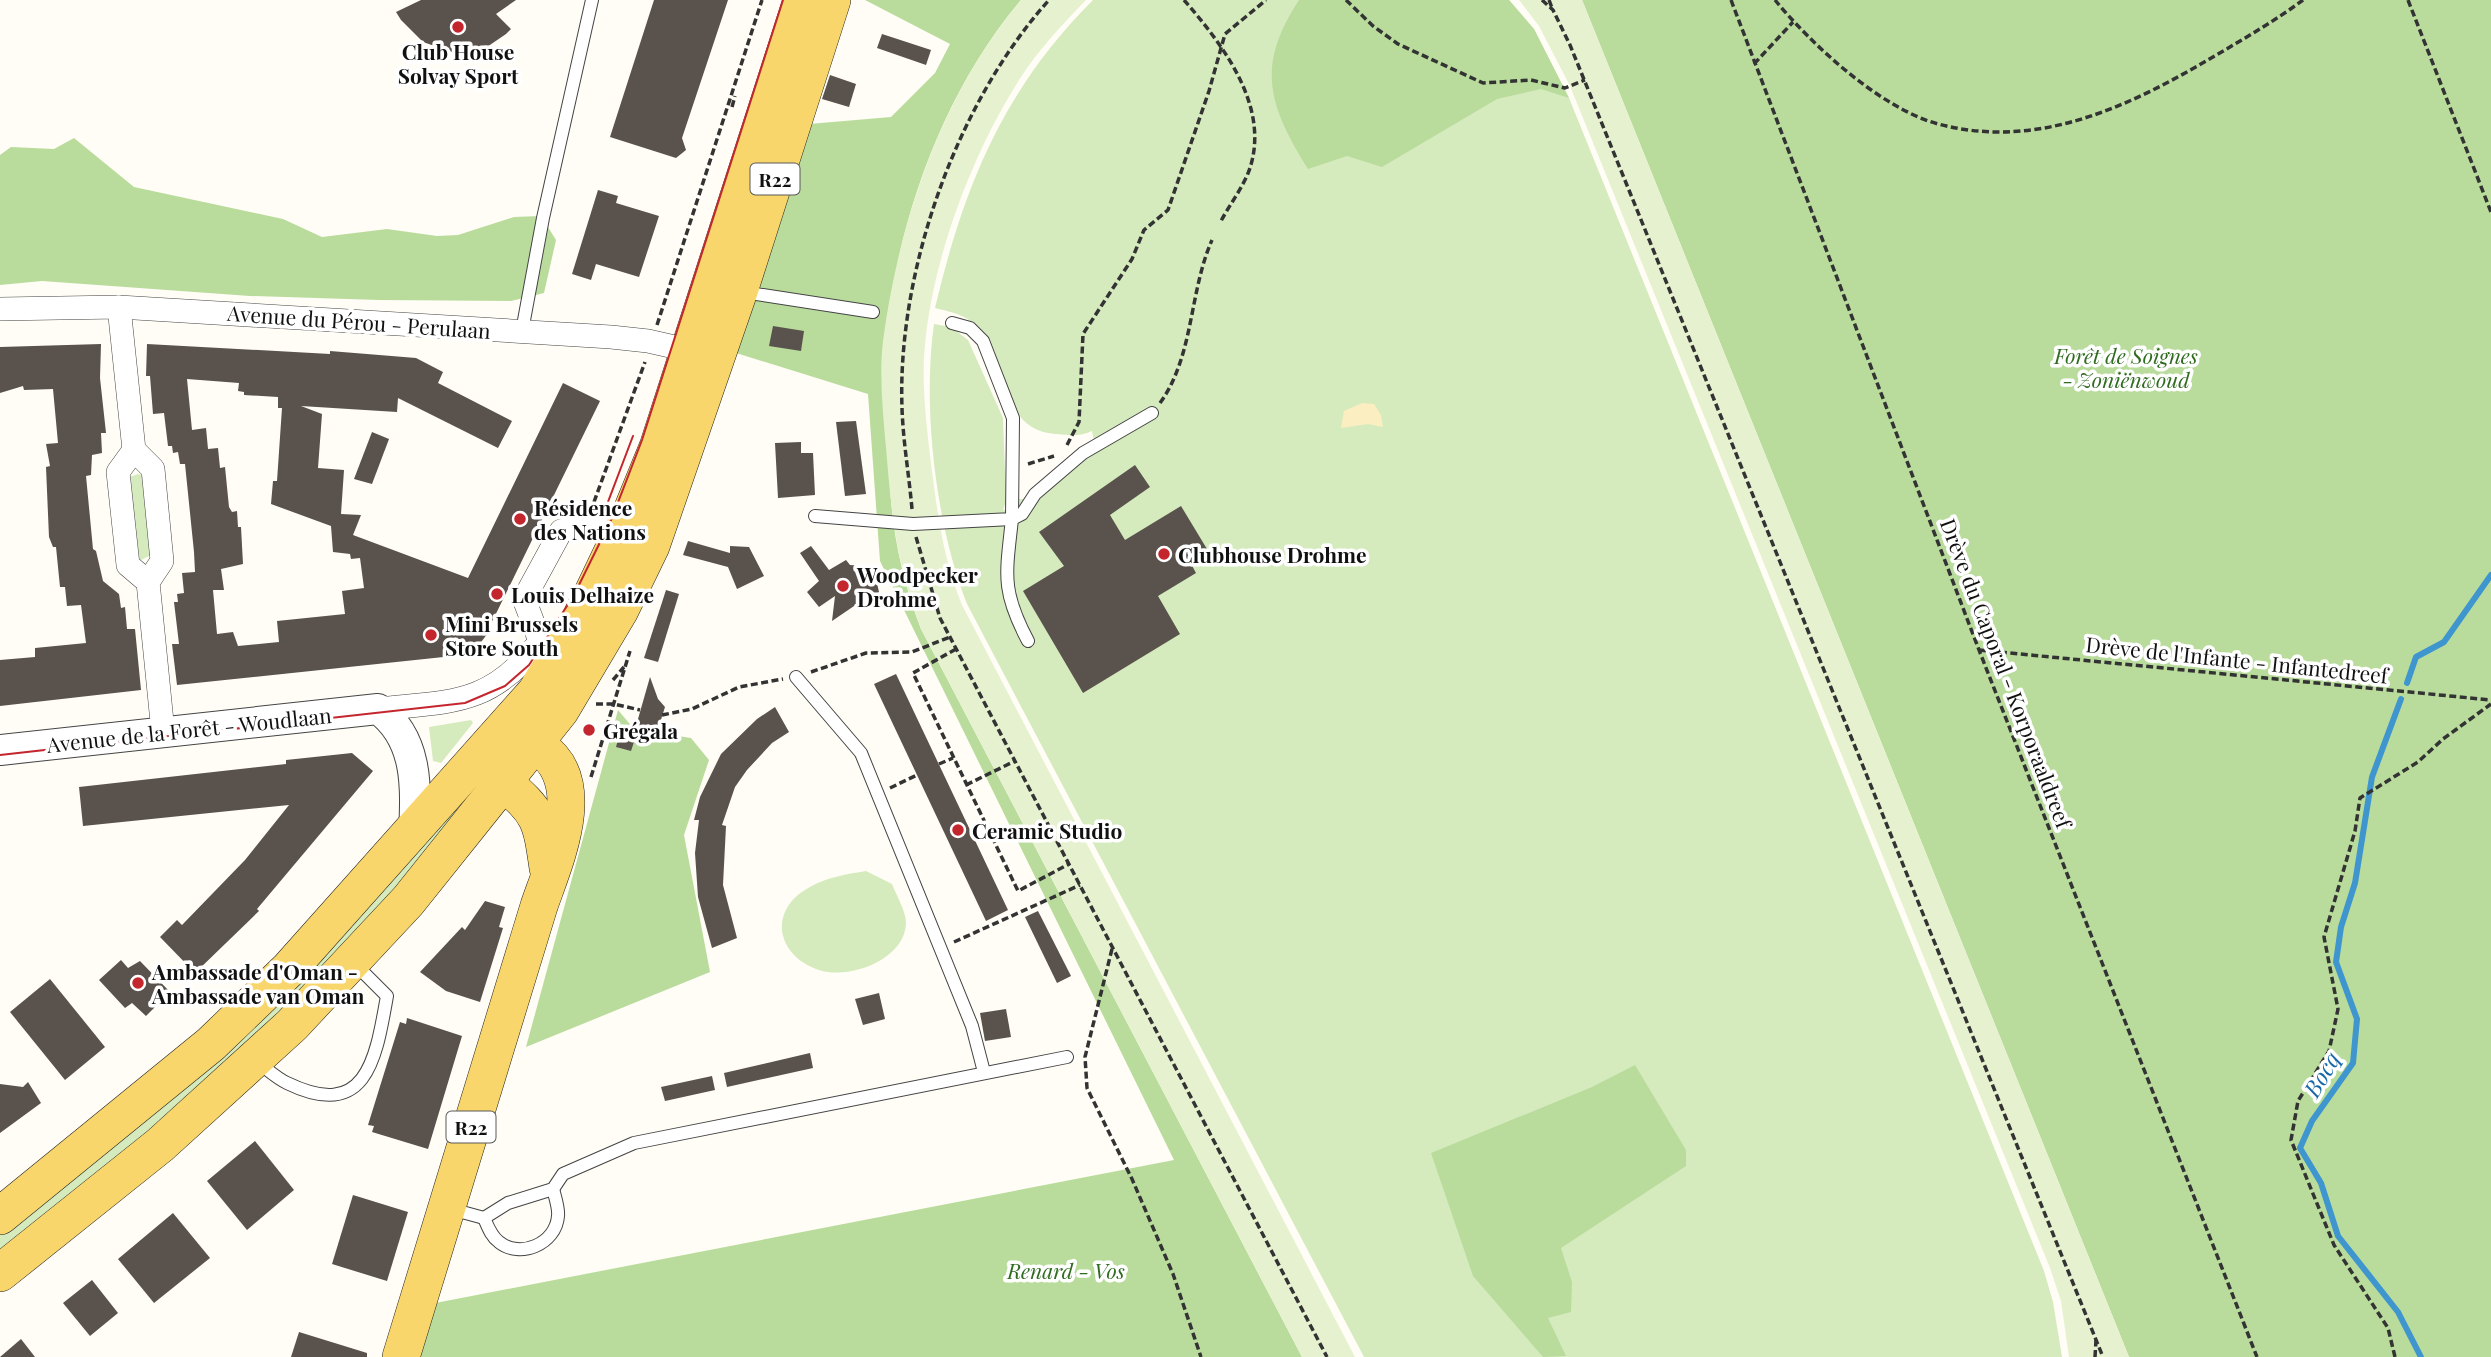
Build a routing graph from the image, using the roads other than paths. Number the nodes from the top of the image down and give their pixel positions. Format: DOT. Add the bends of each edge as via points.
graph roads {
  1 [pos="592,0"];
  2 [pos="802,0"];
  3 [pos="832,0"];
  4 [pos="739,291"];
  5 [pos="119,307"];
  6 [pos="0,309"];
  7 [pos="873,312"];
  8 [pos="952,323"];
  9 [pos="522,331"];
  10 [pos="704,354"];
  11 [pos="1152,413"];
  12 [pos="134,450"];
  13 [pos="631,513"];
  14 [pos="816,516"];
  15 [pos="1012,519"];
  16 [pos="148,582"];
  17 [pos="1028,641"];
  18 [pos="545,656"];
  19 [pos="796,677"];
  20 [pos="378,709"];
  21 [pos="163,732"];
  22 [pos="496,735"];
  23 [pos="533,744"];
  24 [pos="0,750"];
  25 [pos="502,781"];
  26 [pos="414,830"];
  27 [pos="549,875"];
  28 [pos="353,962"];
  29 [pos="1067,1057"];
  30 [pos="255,1061"];
  31 [pos="984,1072"];
  32 [pos="553,1189"];
  33 [pos="446,1208"];
  34 [pos="0,1216"];
  35 [pos="484,1218"];
  36 [pos="0,1273"];
  37 [pos="401,1357"];
  1 -- 9 [label="lane"];
  2 -- 10 [label="main road, R22"];
  3 -- 4 [label="main road, R22"];
  4 -- 7 [label="lane"];
  4 -- 10 [label="main road, R22"];
  5 -- 6 [label="street, Avenue du Pérou - Perulaan"];
  5 -- 9 [label="street, Avenue du Pérou - Perulaan"];
  5 -- 12 [label="street"];
  8 -- 15 [label="lane" via="970,328 983,341 1013,418"];
  9 -- 10 [label="street, Avenue du Pérou - Perulaan" via="611,337"];
  10 -- 13 [label="main road, R22"];
  10 -- 23 [label="main road, R22" via="651,546 578,684"];
  11 -- 15 [label="lane" via="1083,453"];
  12 -- 16 [label="street" via="153,469 162,561"];
  12 -- 16 [label="street" via="118,472 128,565"];
  13 -- 18 [label="main road, R22" via="579,622"];
  13 -- 18 [label="street" via="561,531 524,599"];
  14 -- 15 [label="lane" via="913,524"];
  15 -- 17 [label="lane" via="1007,588 1011,608"];
  16 -- 21 [label="street"];
  18 -- 20 [label="street, Avenue de la Forêt - Woudlaan" via="476,695"];
  18 -- 22 [label="main road, R22" via="536,692"];
  19 -- 31 [label="lane" via="861,753 972,1026"];
  20 -- 21 [label="street, Avenue de la Forêt - Woudlaan"];
  20 -- 26 [label="street" via="410,748"];
  21 -- 24 [label="street, Avenue de la Forêt - Woudlaan"];
  22 -- 23 [label="main road" via="522,736"];
  22 -- 25 [label="main road"];
  22 -- 26 [label="main road"];
  23 -- 25 [label="main road"];
  23 -- 27 [label="main road, R22" via="557,764 567,804 564,835"];
  25 -- 27 [label="main road, R22" via="531,806 542,825"];
  25 -- 28 [label="main road" via="408,901"];
  26 -- 34 [label="main road" via="289,969 211,1044"];
  27 -- 33 [label="main road, R22"];
  28 -- 30 [label="main road"];
  28 -- 30 [label="lane" via="387,996 370,1065 358,1087 340,1096 318,1093 286,1083"];
  29 -- 31 [label="lane"];
  30 -- 36 [label="main road" via="160,1145"];
  31 -- 32 [label="lane" via="634,1143 563,1174"];
  32 -- 35 [label="lane" via="508,1203"];
  32 -- 35 [label="lane" via="556,1225 532,1248 510,1248 498,1242"];
  33 -- 35 [label="lane"];
  33 -- 37 [label="main road, R22"];
}
